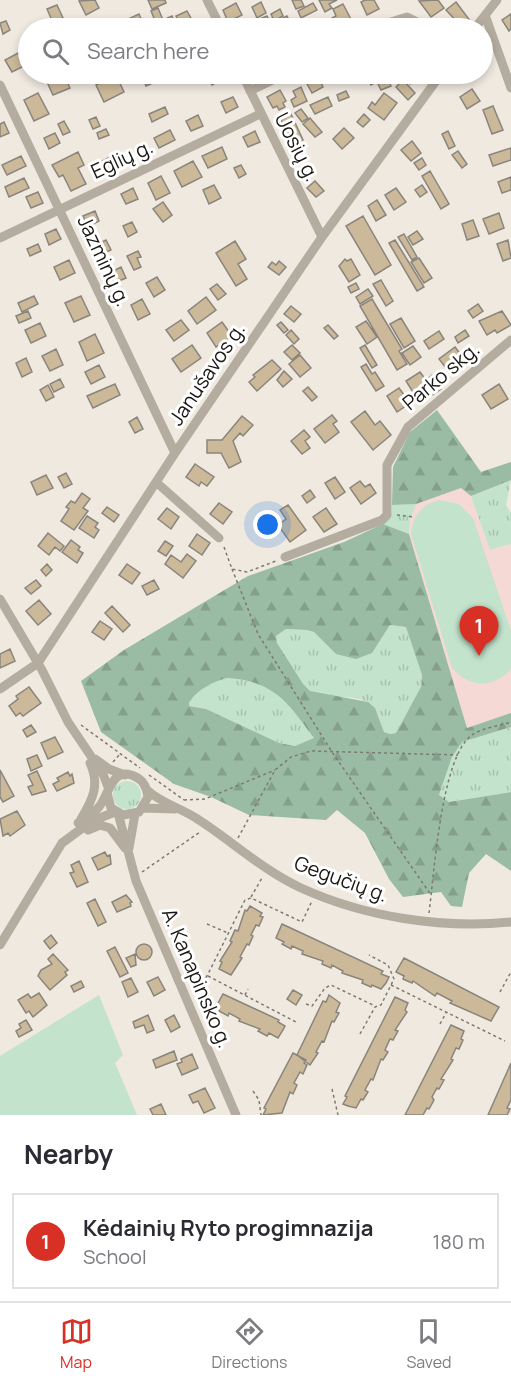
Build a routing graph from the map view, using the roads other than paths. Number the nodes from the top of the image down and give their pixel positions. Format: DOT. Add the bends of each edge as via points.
graph roads {
  1 [pos="207,0"];
  2 [pos="497,0"];
  3 [pos="485,15"];
  4 [pos="216,18"];
  5 [pos="483,18"];
  6 [pos="486,18"];
  7 [pos="493,37"];
  8 [pos="247,84"];
  9 [pos="264,84"];
  10 [pos="434,84"];
  11 [pos="0,85"];
  12 [pos="511,88"];
  13 [pos="250,91"];
  14 [pos="260,114"];
  15 [pos="59,209"];
  16 [pos="322,237"];
  17 [pos="0,238"];
  18 [pos="511,340"];
  19 [pos="175,453"];
  20 [pos="156,482"];
  21 [pos="219,538"];
  22 [pos="285,557"];
  23 [pos="0,599"];
  24 [pos="38,663"];
  25 [pos="0,689"];
  26 [pos="84,750"];
  27 [pos="125,775"];
  28 [pos="107,790"];
  29 [pos="147,790"];
  30 [pos="178,810"];
  31 [pos="139,811"];
  32 [pos="117,813"];
  33 [pos="78,823"];
  34 [pos="62,843"];
  35 [pos="128,853"];
  36 [pos="511,922"];
  37 [pos="0,945"];
  38 [pos="236,1115"];
  1 -- 4 [label="street"];
  2 -- 3 [label="street"];
  3 -- 5 [label="street"];
  3 -- 6 [label="street"];
  7 -- 12 [label="street"];
  8 -- 13 [label="street, Uosių g."];
  9 -- 13 [label="street"];
  10 -- 16 [label="street, Janušavos g."];
  11 -- 15 [label="street, Jazminų g."];
  13 -- 14 [label="street, Uosių g."];
  14 -- 15 [label="street, Eglių g."];
  14 -- 16 [label="street, Uosių g."];
  15 -- 17 [label="street, Eglių g."];
  15 -- 19 [label="street, Jazminų g."];
  16 -- 19 [label="street, Janušavos g."];
  18 -- 22 [label="street, Parko skg." via="408,428 387,465 387,515 382,520"];
  19 -- 20 [label="street, Janušavos g."];
  20 -- 21 [label="street"];
  20 -- 24 [label="street, Janušavos g."];
  23 -- 24 [label="street"];
  24 -- 25 [label="street, Janušavos g."];
  24 -- 26 [label="street"];
  26 -- 27 [label="street" via="109,769"];
  26 -- 28 [label="street" via="103,774"];
  26 -- 33 [label="street" via="97,783 91,803"];
  27 -- 28 [label="street" via="116,778"];
  27 -- 29 [label="street" via="140,779"];
  28 -- 32 [label="street" via="108,804"];
  28 -- 33 [label="street" via="97,809"];
  29 -- 30 [label="street, Gegučių g."];
  29 -- 31 [label="street"];
  30 -- 31 [label="street"];
  30 -- 36 [label="street, Gegučių g." via="207,825 268,869 316,893 382,914 428,922"];
  31 -- 32 [label="street"];
  31 -- 35 [label="street"];
  32 -- 34 [label="street" via="92,821"];
  32 -- 35 [label="street, A. Kanapinsko g."];
  33 -- 34 [label="street"];
  34 -- 35 [label="street" via="104,825 111,828"];
  34 -- 37 [label="street"];
  35 -- 38 [label="street, A. Kanapinsko g."];
}
